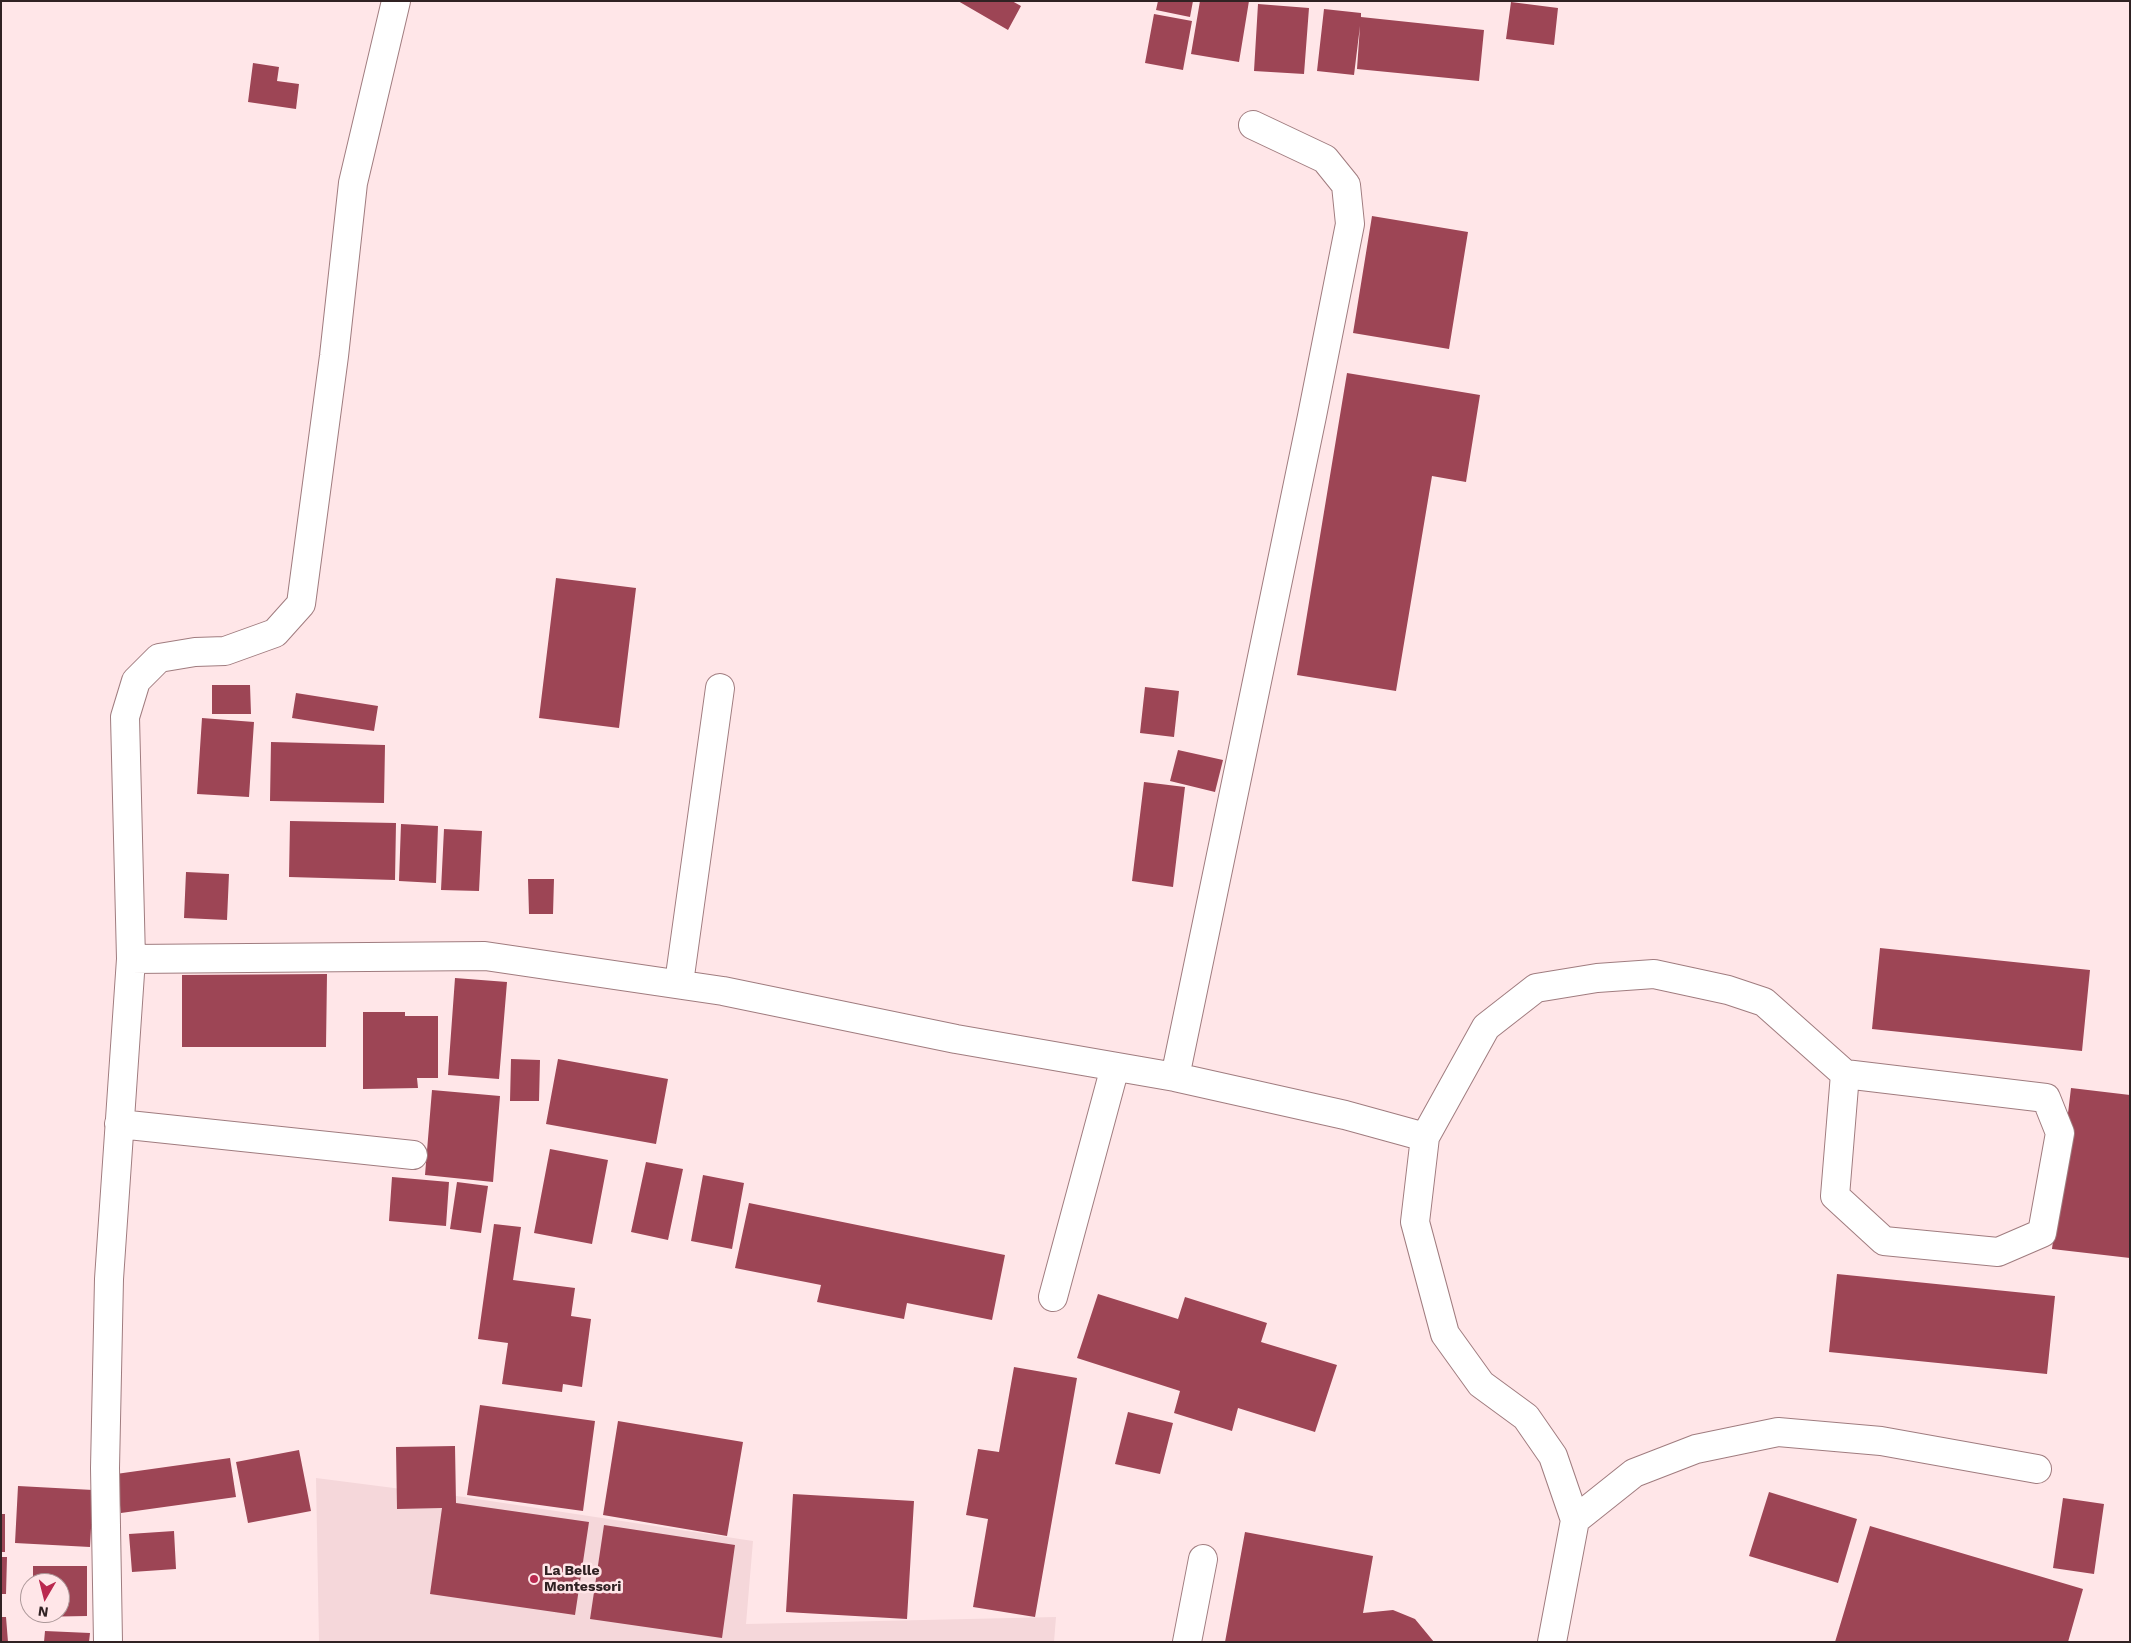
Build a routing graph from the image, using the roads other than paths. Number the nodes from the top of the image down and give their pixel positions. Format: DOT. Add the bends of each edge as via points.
graph roads {
  1 [pos="396,1"];
  2 [pos="1254,125"];
  3 [pos="720,688"];
  4 [pos="131,959"];
  5 [pos="679,983"];
  6 [pos="1114,1067"];
  7 [pos="1845,1074"];
  8 [pos="1175,1077"];
  9 [pos="119,1124"];
  10 [pos="1425,1137"];
  11 [pos="412,1154"];
  12 [pos="1053,1297"];
  13 [pos="2037,1469"];
  14 [pos="1575,1520"];
  15 [pos="1203,1559"];
  16 [pos="108,1642"];
  17 [pos="1186,1642"];
  18 [pos="1552,1642"];
  1 -- 4 [label="street" via="353,183 301,604 274,633 225,651 159,658 136,681 125,716"];
  2 -- 8 [label="street" via="1325,159 1346,185 1350,224"];
  3 -- 5 [label="street"];
  4 -- 5 [label="street" via="485,956"];
  4 -- 9 [label="street"];
  5 -- 6 [label="street" via="956,1040"];
  6 -- 8 [label="street"];
  6 -- 12 [label="street"];
  7 -- 7 [label="street" via="2046,1098 2060,1133 2042,1233 1998,1252 1884,1240 1835,1196"];
  7 -- 10 [label="street" via="1764,1002 1728,990 1654,974 1597,978 1536,988 1486,1027"];
  8 -- 10 [label="street" via="1345,1115"];
  9 -- 11 [label="street"];
  9 -- 16 [label="street" via="110,1279 105,1468"];
  10 -- 14 [label="street" via="1415,1222 1444,1334 1481,1384 1526,1417 1553,1456"];
  13 -- 14 [label="street" via="1881,1441 1778,1432 1696,1449 1634,1473"];
  14 -- 18 [label="street"];
  15 -- 17 [label="street"];
}
